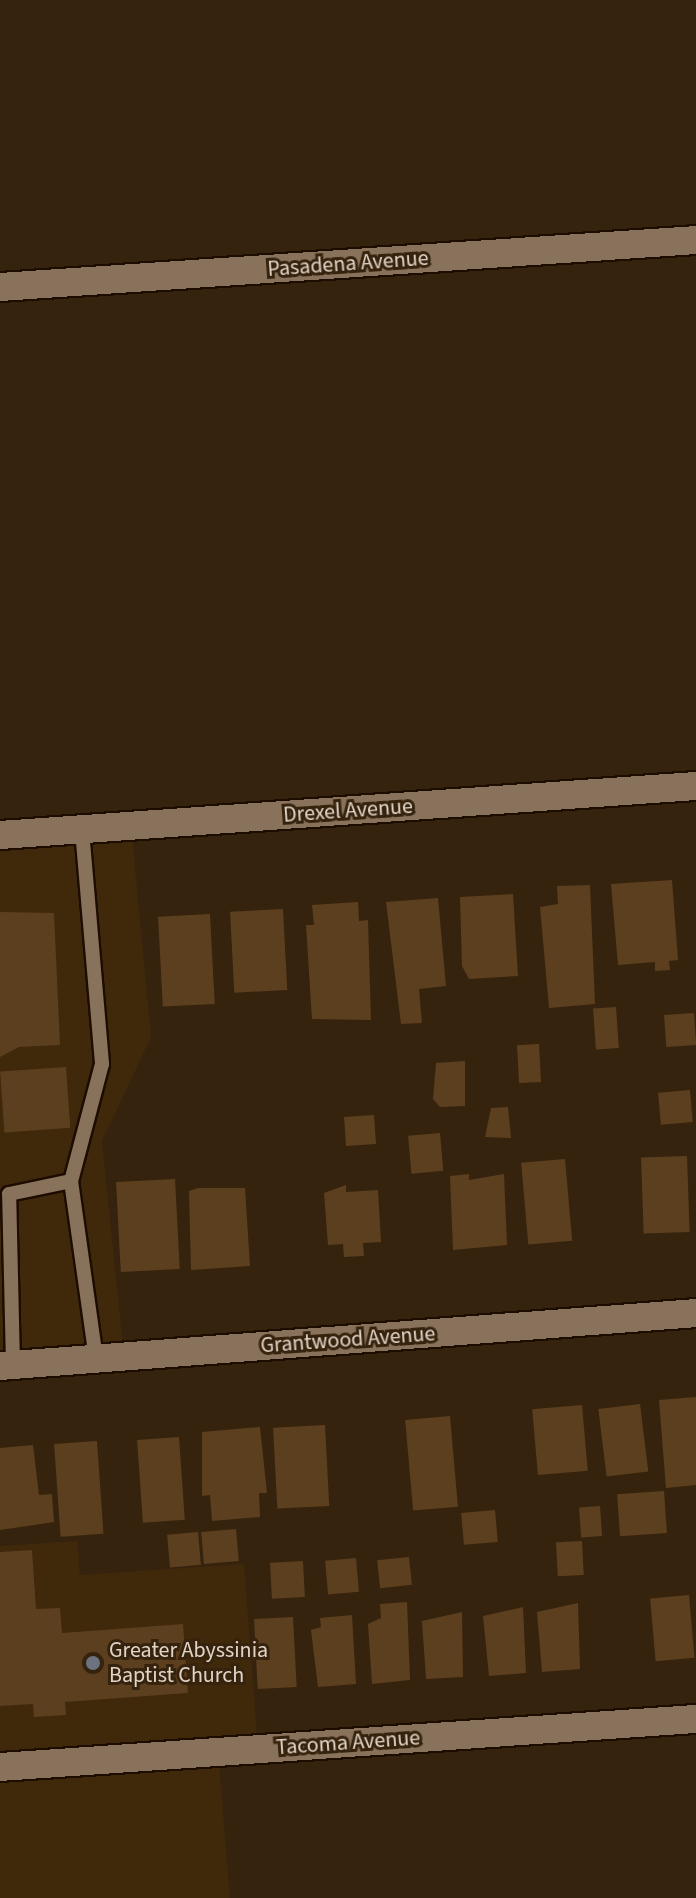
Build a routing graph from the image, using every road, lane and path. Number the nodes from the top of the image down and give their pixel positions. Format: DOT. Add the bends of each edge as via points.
graph roads {
  1 [pos="696,240"];
  2 [pos="0,287"];
  3 [pos="696,786"];
  4 [pos="82,830"];
  5 [pos="0,835"];
  6 [pos="71,1181"];
  7 [pos="696,1313"];
  8 [pos="96,1359"];
  9 [pos="7,1366"];
  10 [pos="696,1719"];
  11 [pos="0,1767"];
  1 -- 2 [label="street, Pasadena Avenue"];
  3 -- 4 [label="street, Drexel Avenue"];
  4 -- 5 [label="street, Drexel Avenue"];
  4 -- 6 [label="lane" via="102,1064"];
  6 -- 8 [label="lane"];
  6 -- 9 [label="lane" via="9,1194"];
  7 -- 8 [label="street, Grantwood Avenue"];
  8 -- 9 [label="street, Grantwood Avenue"];
  10 -- 11 [label="street, Tacoma Avenue"];
}
